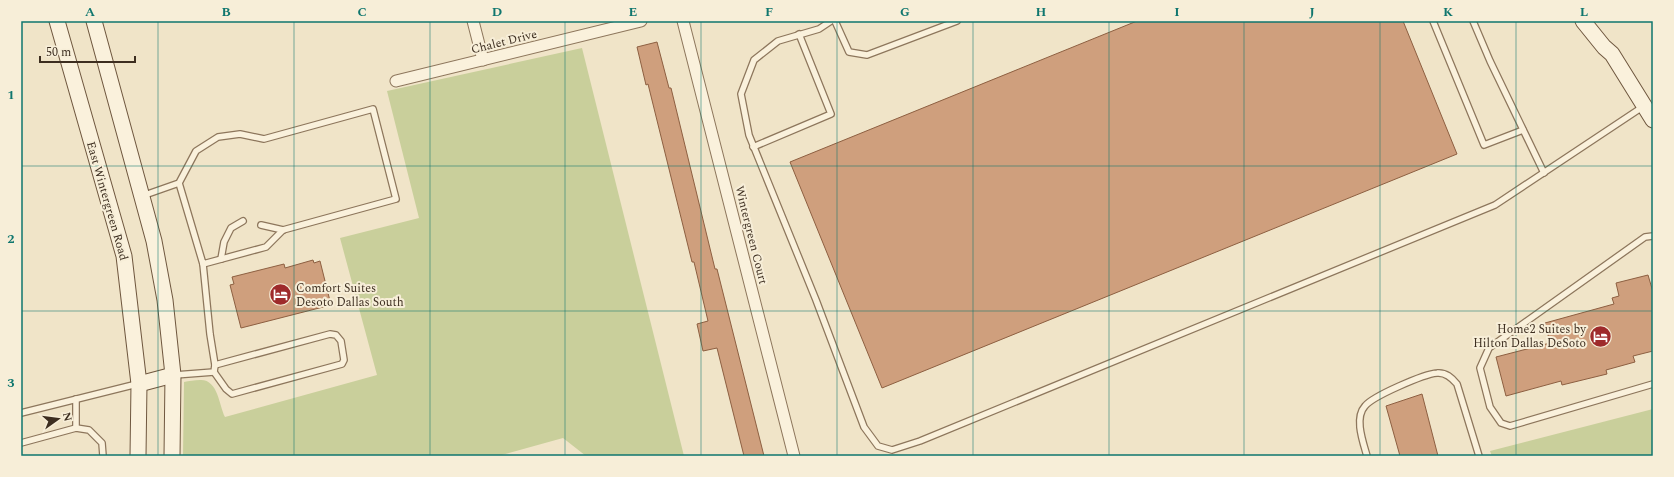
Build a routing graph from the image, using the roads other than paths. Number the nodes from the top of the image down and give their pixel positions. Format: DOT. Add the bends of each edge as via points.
graph roads {
  1 [pos="58,21"];
  2 [pos="94,21"];
  3 [pos="473,21"];
  4 [pos="641,21"];
  5 [pos="682,21"];
  6 [pos="830,21"];
  7 [pos="835,21"];
  8 [pos="957,21"];
  9 [pos="1433,21"];
  10 [pos="1474,21"];
  11 [pos="1584,21"];
  12 [pos="799,34"];
  13 [pos="484,60"];
  14 [pos="396,81"];
  15 [pos="1645,106"];
  16 [pos="1653,120"];
  17 [pos="1523,130"];
  18 [pos="753,146"];
  19 [pos="1544,173"];
  20 [pos="179,183"];
  21 [pos="141,196"];
  22 [pos="243,221"];
  23 [pos="261,225"];
  24 [pos="283,230"];
  25 [pos="1653,236"];
  26 [pos="221,259"];
  27 [pos="203,264"];
  28 [pos="215,365"];
  29 [pos="214,372"];
  30 [pos="172,375"];
  31 [pos="138,384"];
  32 [pos="1653,384"];
  33 [pos="76,399"];
  34 [pos="21,413"];
  35 [pos="76,428"];
  36 [pos="21,442"];
  37 [pos="103,456"];
  38 [pos="138,456"];
  39 [pos="172,456"];
  40 [pos="794,456"];
  41 [pos="1367,456"];
  42 [pos="1479,456"];
  1 -- 31 [label="main road, East Wintergreen Road" via="124,256"];
  2 -- 21 [label="main road"];
  3 -- 13 [label="street"];
  4 -- 13 [label="street, Chalet Drive"];
  5 -- 40 [label="street, Wintergreen Court"];
  6 -- 12 [label="lane" via="819,29"];
  7 -- 8 [label="lane" via="849,52 867,56"];
  9 -- 17 [label="lane" via="1484,145"];
  10 -- 17 [label="lane"];
  11 -- 15 [label="main road" via="1612,54"];
  12 -- 18 [label="lane" via="778,41 754,60 741,94"];
  12 -- 18 [label="lane" via="831,114"];
  13 -- 14 [label="street, Chalet Drive"];
  15 -- 16 [label="main road"];
  15 -- 19 [label="lane"];
  17 -- 19 [label="lane"];
  18 -- 19 [label="lane" via="816,300 864,427 878,446 892,450 920,441 1495,205"];
  20 -- 21 [label="lane"];
  20 -- 24 [label="lane" via="196,151 218,137 240,134 264,139 373,109 396,199"];
  20 -- 27 [label="lane"];
  21 -- 30 [label="main road" via="154,241 165,300"];
  22 -- 26 [label="lane" via="231,228 224,242"];
  23 -- 24 [label="lane"];
  24 -- 26 [label="lane" via="266,247"];
  25 -- 32 [label="lane" via="1645,237 1489,348 1480,368 1490,407 1501,422 1510,426"];
  26 -- 27 [label="lane"];
  27 -- 28 [label="lane"];
  28 -- 29 [label="lane"];
  28 -- 29 [label="lane" via="330,334 336,335 341,341 344,360 342,364 232,394"];
  29 -- 30 [label="lane"];
  30 -- 31 [label="main road"];
  30 -- 39 [label="main road"];
  31 -- 33 [label="lane"];
  31 -- 38 [label="main road, East Wintergreen Road"];
  33 -- 34 [label="lane"];
  33 -- 35 [label="lane"];
  35 -- 36 [label="lane"];
  35 -- 37 [label="lane" via="89,430 102,443"];
  41 -- 42 [label="lane" via="1358,424 1364,406 1393,388 1437,373 1449,376 1457,384"];
}
